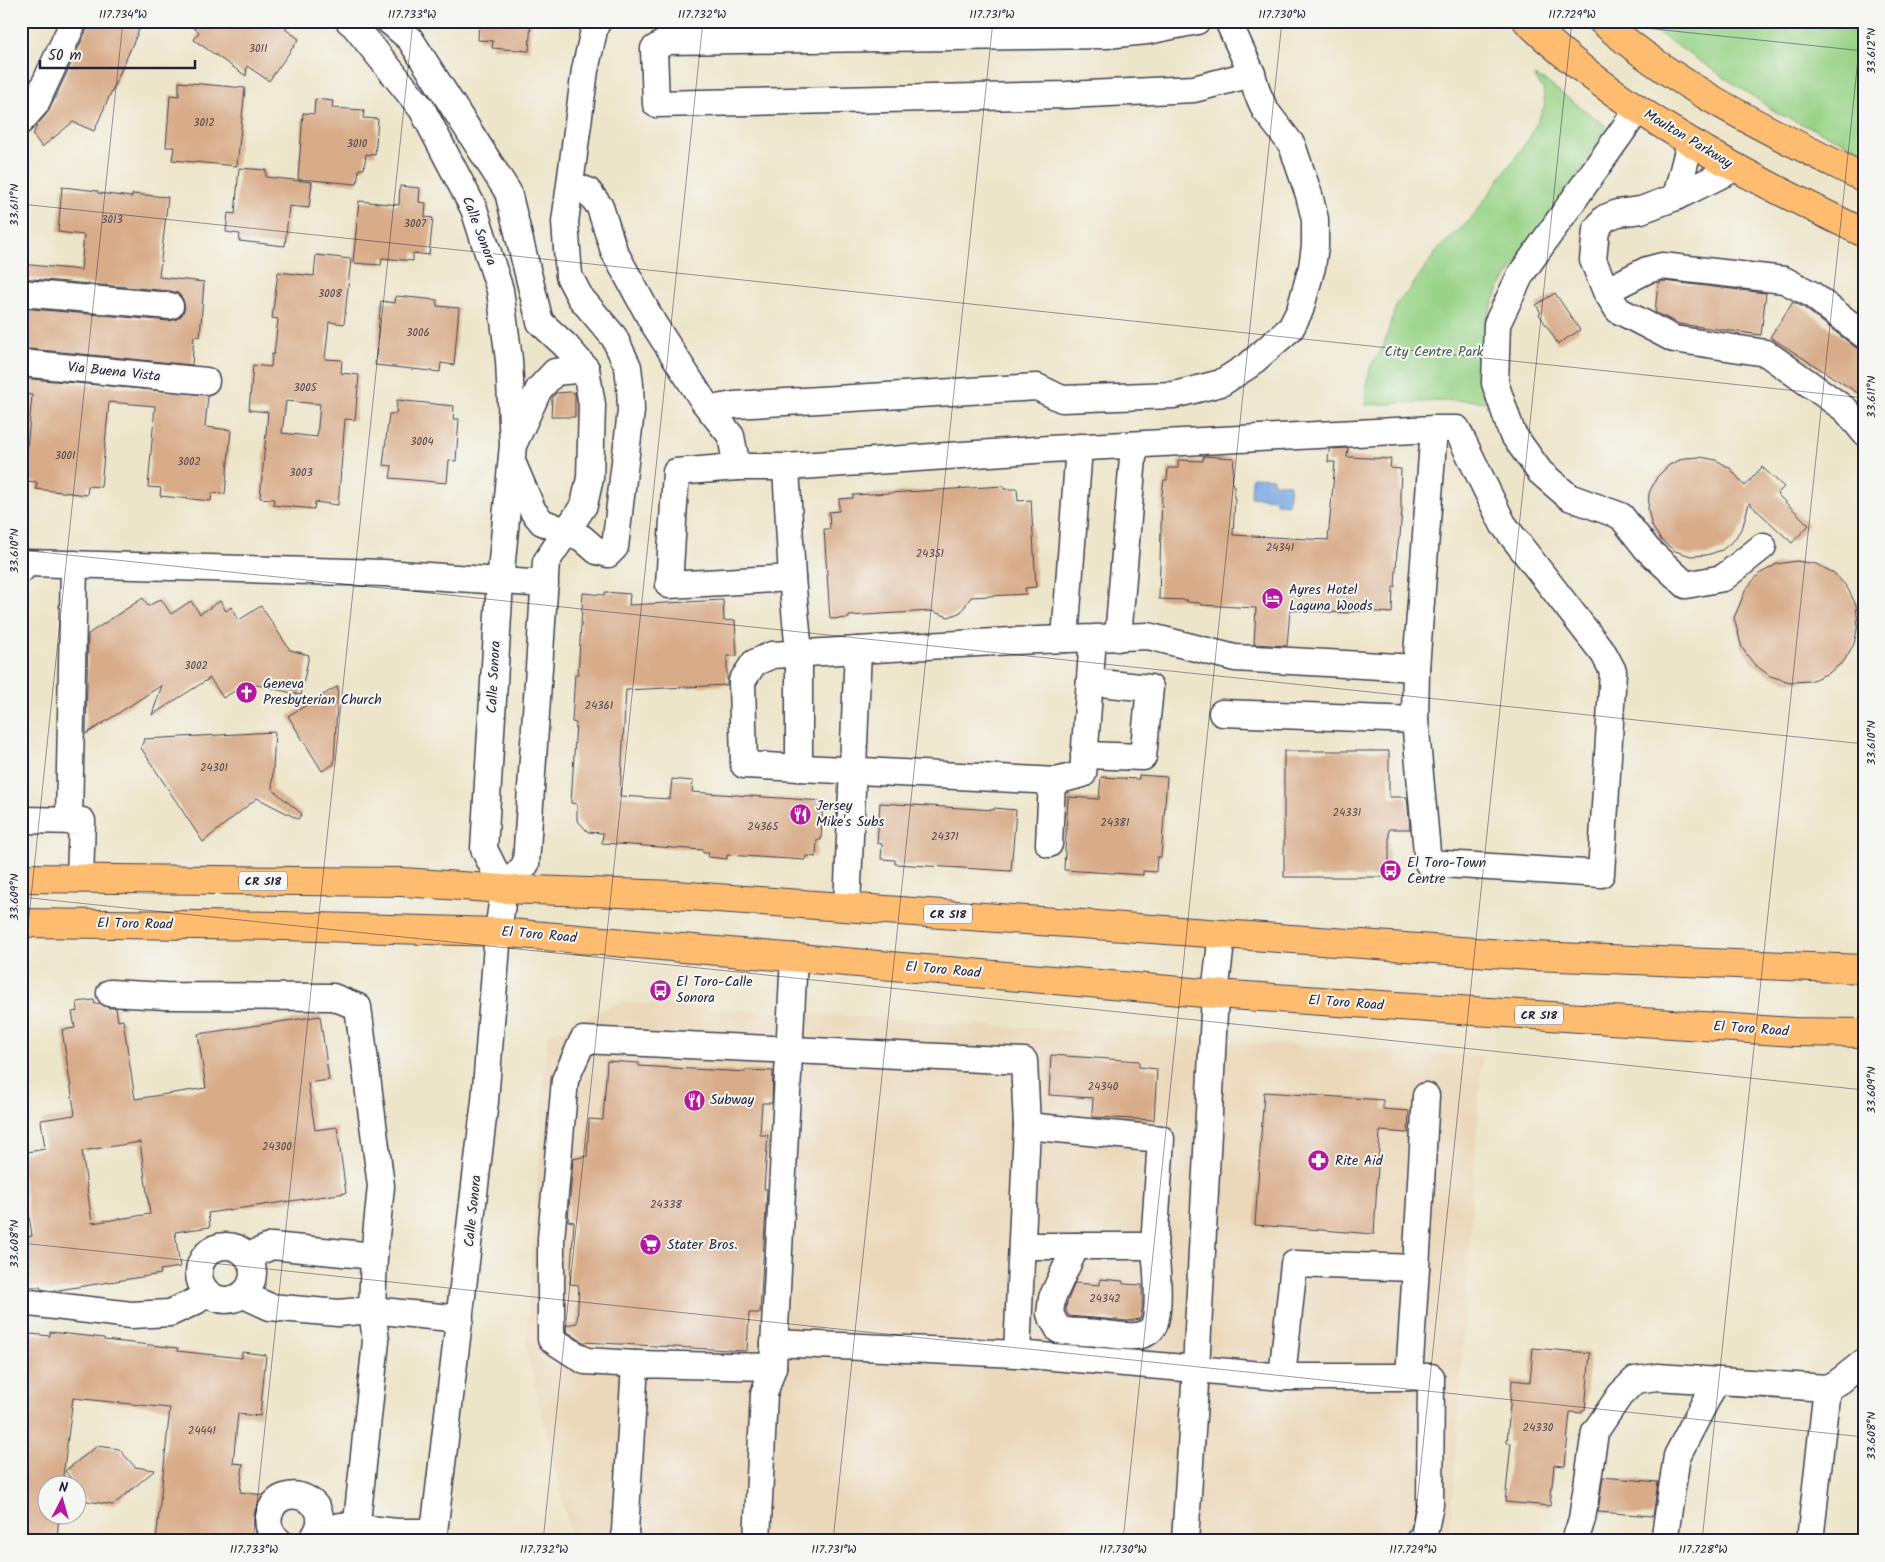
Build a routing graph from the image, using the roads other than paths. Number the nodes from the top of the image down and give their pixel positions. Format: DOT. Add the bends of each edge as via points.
graph roads {
  1 [pos="74,21"];
  2 [pos="349,21"];
  3 [pos="389,21"];
  4 [pos="598,21"];
  5 [pos="1197,21"];
  6 [pos="1228,21"];
  7 [pos="1527,21"];
  8 [pos="1602,21"];
  9 [pos="1153,26"];
  10 [pos="954,29"];
  11 [pos="1066,29"];
  12 [pos="1252,74"];
  13 [pos="1638,109"];
  14 [pos="21,121"];
  15 [pos="1690,143"];
  16 [pos="1735,168"];
  17 [pos="1864,178"];
  18 [pos="571,185"];
  19 [pos="1676,198"];
  20 [pos="1864,233"];
  21 [pos="1606,290"];
  22 [pos="21,293"];
  23 [pos="170,306"];
  24 [pos="1864,334"];
  25 [pos="21,363"];
  26 [pos="586,369"];
  27 [pos="206,381"];
  28 [pos="710,409"];
  29 [pos="1434,429"];
  30 [pos="1864,432"];
  31 [pos="1134,445"];
  32 [pos="1079,448"];
  33 [pos="512,453"];
  34 [pos="786,466"];
  35 [pos="737,467"];
  36 [pos="565,532"];
  37 [pos="1762,546"];
  38 [pos="74,564"];
  39 [pos="21,570"];
  40 [pos="792,578"];
  41 [pos="500,582"];
  42 [pos="545,584"];
  43 [pos="1106,638"];
  44 [pos="1064,639"];
  45 [pos="858,650"];
  46 [pos="799,653"];
  47 [pos="1416,668"];
  48 [pos="1090,682"];
  49 [pos="1222,713"];
  50 [pos="1415,720"];
  51 [pos="1084,755"];
  52 [pos="799,768"];
  53 [pos="851,771"];
  54 [pos="1052,780"];
  55 [pos="21,820"];
  56 [pos="69,821"];
  57 [pos="1049,844"];
  58 [pos="21,878"];
  59 [pos="80,878"];
  60 [pos="504,889"];
  61 [pos="846,907"];
  62 [pos="21,923"];
  63 [pos="498,932"];
  64 [pos="1222,934"];
  65 [pos="794,957"];
  66 [pos="1864,968"];
  67 [pos="110,993"];
  68 [pos="1215,994"];
  69 [pos="1864,1033"];
  70 [pos="789,1049"];
  71 [pos="1426,1096"];
  72 [pos="1027,1126"];
  73 [pos="1023,1246"];
  74 [pos="1076,1246"];
  75 [pos="1154,1246"];
  76 [pos="248,1256"];
  77 [pos="374,1256"];
  78 [pos="1416,1268"];
  79 [pos="205,1291"];
  80 [pos="244,1295"];
  81 [pos="21,1302"];
  82 [pos="372,1310"];
  83 [pos="460,1319"];
  84 [pos="1018,1354"];
  85 [pos="774,1355"];
  86 [pos="1864,1362"];
  87 [pos="634,1364"];
  88 [pos="1196,1369"];
  89 [pos="1282,1377"];
  90 [pos="1409,1377"];
  91 [pos="1716,1381"];
  92 [pos="1827,1388"];
  93 [pos="316,1532"];
  94 [pos="355,1534"];
  95 [pos="434,1538"];
  96 [pos="278,1541"];
  97 [pos="626,1541"];
  98 [pos="757,1541"];
  99 [pos="1185,1541"];
  100 [pos="1418,1541"];
  101 [pos="1575,1541"];
  102 [pos="1664,1541"];
  103 [pos="1810,1541"];
  1 -- 14 [label="street" via="35,105"];
  2 -- 33 [label="street, Calle Sonora" via="422,109 474,209 500,290 509,360"];
  3 -- 26 [label="street" via="410,39 508,192 540,322"];
  4 -- 18 [label="street" via="585,70"];
  5 -- 9 [label="street"];
  6 -- 12 [label="street"];
  7 -- 13 [label="main road, Moulton Parkway" via="1554,47"];
  8 -- 17 [label="main road" via="1676,77 1741,116"];
  9 -- 11 [label="street" via="1106,35"];
  10 -- 11 [label="street"];
  10 -- 12 [label="street" via="667,41 654,49 656,104 1194,89"];
  12 -- 28 [label="street" via="1265,110 1292,145 1315,219 1315,246 1308,288 1291,328 1269,349 1221,383 1174,395 1062,399 1037,387"];
  13 -- 15 [label="main road, Moulton Parkway"];
  13 -- 37 [label="street" via="1521,274 1497,324 1495,383 1512,433 1540,472 1570,497 1621,516 1647,549 1686,585 1723,578"];
  15 -- 16 [label="main road, Moulton Parkway"];
  15 -- 19 [label="street"];
  16 -- 19 [label="street"];
  16 -- 20 [label="main road, Moulton Parkway"];
  18 -- 28 [label="street" via="588,190 600,207 614,251 653,323"];
  18 -- 36 [label="street, Calle Sonora" via="565,222 569,276 580,297 614,336 628,368 631,411 616,547 608,554 597,551 582,538"];
  19 -- 21 [label="street" via="1605,218 1596,230 1593,260"];
  21 -- 24 [label="street" via="1662,266 1784,280 1811,294"];
  21 -- 30 [label="street" via="1618,310 1674,339 1766,353 1846,410"];
  22 -- 23 [label="street"];
  25 -- 27 [label="street, Via Buena Vista"];
  26 -- 33 [label="street, Calle Sonora" via="555,372 539,389"];
  26 -- 36 [label="street" via="592,405 590,478 584,505"];
  28 -- 35 [label="street" via="731,436"];
  29 -- 31 [label="street"];
  29 -- 47 [label="street"];
  29 -- 50 [label="street" via="1457,429 1503,524 1613,670 1600,874 1428,863"];
  31 -- 32 [label="street"];
  31 -- 43 [label="street"];
  32 -- 34 [label="street"];
  32 -- 44 [label="street"];
  33 -- 36 [label="street, Calle Sonora" via="533,511 542,522"];
  33 -- 41 [label="street, Calle Sonora"];
  34 -- 35 [label="street"];
  34 -- 40 [label="street"];
  35 -- 40 [label="street" via="676,472 670,585"];
  36 -- 42 [label="street" via="546,562"];
  38 -- 39 [label="street" via="27,563"];
  38 -- 41 [label="street" via="384,573"];
  38 -- 56 [label="street"];
  40 -- 46 [label="street"];
  41 -- 42 [label="street"];
  41 -- 60 [label="street, Calle Sonora" via="484,849"];
  42 -- 60 [label="street" via="526,864"];
  43 -- 44 [label="street"];
  43 -- 47 [label="street" via="1148,636 1235,658"];
  43 -- 48 [label="street"];
  44 -- 45 [label="street"];
  45 -- 46 [label="street"];
  45 -- 53 [label="street"];
  46 -- 52 [label="street"];
  46 -- 52 [label="street" via="772,655 754,663 742,681 744,765"];
  47 -- 50 [label="street"];
  48 -- 51 [label="street"];
  48 -- 51 [label="street" via="1150,688 1143,757"];
  49 -- 50 [label="street"];
  51 -- 54 [label="street" via="1082,774"];
  52 -- 53 [label="street"];
  53 -- 54 [label="street"];
  53 -- 61 [label="street"];
  54 -- 57 [label="street"];
  55 -- 56 [label="street"];
  56 -- 59 [label="street" via="82,821"];
  58 -- 59 [label="main road, CR S18"];
  59 -- 60 [label="main road, CR S18" via="402,882"];
  60 -- 61 [label="main road, CR S18" via="675,895"];
  60 -- 63 [label="street, Calle Sonora"];
  61 -- 64 [label="main road, CR S18"];
  62 -- 63 [label="main road, El Toro Road / CR S18"];
  63 -- 65 [label="main road, El Toro Road / CR S18"];
  63 -- 83 [label="street, Calle Sonora" via="485,1101"];
  64 -- 66 [label="main road, CR S18" via="1532,956"];
  64 -- 68 [label="street"];
  65 -- 68 [label="main road, El Toro Road / CR S18"];
  65 -- 70 [label="street"];
  67 -- 77 [label="street" via="334,997 358,1008 381,1186"];
  68 -- 69 [label="main road, El Toro Road / CR S18" via="1794,1032"];
  68 -- 88 [label="street"];
  70 -- 72 [label="street" via="1024,1061"];
  70 -- 85 [label="street"];
  70 -- 87 [label="street" via="583,1040 565,1080 551,1239 550,1339 585,1361"];
  71 -- 78 [label="street"];
  72 -- 73 [label="street"];
  72 -- 75 [label="street" via="1161,1139"];
  73 -- 74 [label="street"];
  73 -- 84 [label="street"];
  74 -- 75 [label="street"];
  74 -- 75 [label="street" via="1052,1298 1050,1314 1054,1323 1058,1330 1071,1333 1123,1335 1142,1335 1152,1329 1156,1319"];
  76 -- 77 [label="street" via="272,1246"];
  76 -- 79 [label="street" via="229,1245 209,1252 199,1270"];
  76 -- 80 [label="street" via="254,1276"];
  77 -- 82 [label="street"];
  78 -- 89 [label="street" via="1294,1264"];
  78 -- 90 [label="street"];
  79 -- 80 [label="street" via="223,1300 234,1300"];
  79 -- 81 [label="street" via="196,1301 170,1313 131,1316"];
  80 -- 82 [label="street" via="270,1307 338,1313"];
  82 -- 83 [label="street"];
  82 -- 94 [label="street" via="376,1341"];
  83 -- 95 [label="street, Calle Sonora"];
  84 -- 85 [label="street"];
  84 -- 88 [label="street"];
  85 -- 87 [label="street"];
  85 -- 98 [label="street" via="764,1394"];
  86 -- 92 [label="street"];
  87 -- 97 [label="street"];
  88 -- 89 [label="street"];
  88 -- 99 [label="street"];
  89 -- 90 [label="street"];
  90 -- 100 [label="street" via="1431,1377 1430,1505 1423,1539"];
  91 -- 92 [label="street"];
  91 -- 101 [label="street" via="1635,1380 1620,1395 1595,1432 1582,1519"];
  91 -- 102 [label="street" via="1677,1456"];
  92 -- 103 [label="street"];
  93 -- 94 [label="street"];
  93 -- 96 [label="street" via="320,1514 315,1504 302,1496 287,1496 278,1500 268,1518 269,1528"];
  94 -- 95 [label="street" via="397,1532"];
}
